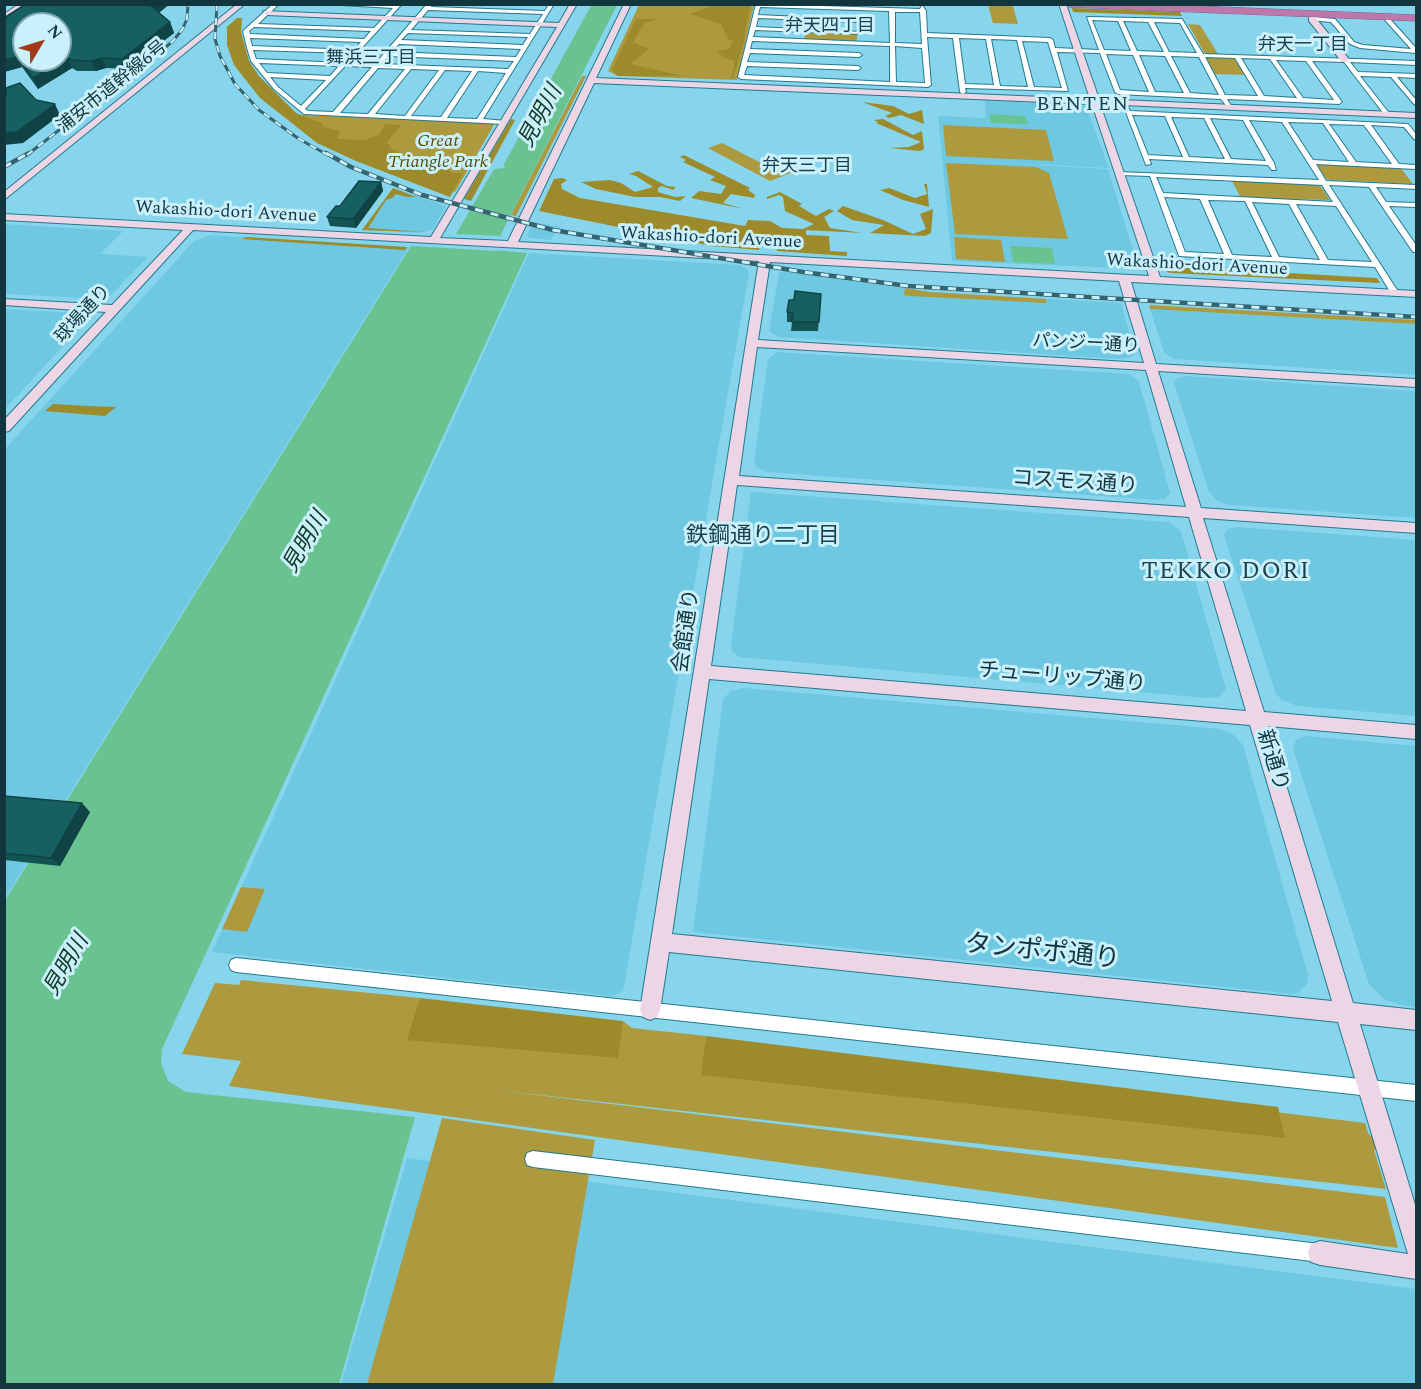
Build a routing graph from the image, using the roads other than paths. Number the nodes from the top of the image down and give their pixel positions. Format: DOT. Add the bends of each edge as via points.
graph roads {
  1 [pos="25,4"];
  2 [pos="31,4"];
  3 [pos="232,4"];
  4 [pos="242,4"];
  5 [pos="277,4"];
  6 [pos="327,4"];
  7 [pos="552,4"];
  8 [pos="574,4"];
  9 [pos="628,4"];
  10 [pos="1062,4"];
  11 [pos="1068,4"];
  12 [pos="1324,4"];
  13 [pos="398,6"];
  14 [pos="428,6"];
  15 [pos="1416,8"];
  16 [pos="861,9"];
  17 [pos="892,10"];
  18 [pos="547,13"];
  19 [pos="266,14"];
  20 [pos="755,16"];
  21 [pos="1416,16"];
  22 [pos="387,18"];
  23 [pos="4,19"];
  24 [pos="417,19"];
  25 [pos="1120,19"];
  26 [pos="1312,19"];
  27 [pos="860,20"];
  28 [pos="1150,20"];
  29 [pos="1388,20"];
  30 [pos="540,24"];
  31 [pos="253,25"];
  32 [pos="562,25"];
  33 [pos="752,28"];
  34 [pos="376,30"];
  35 [pos="407,31"];
  36 [pos="860,32"];
  37 [pos="925,35"];
  38 [pos="247,36"];
  39 [pos="532,36"];
  40 [pos="956,36"];
  41 [pos="988,38"];
  42 [pos="750,39"];
  43 [pos="1019,39"];
  44 [pos="366,41"];
  45 [pos="398,42"];
  46 [pos="860,43"];
  47 [pos="892,45"];
  48 [pos="925,46"];
  49 [pos="525,47"];
  50 [pos="250,48"];
  51 [pos="1053,50"];
  52 [pos="747,51"];
  53 [pos="1077,51"];
  54 [pos="1102,51"];
  55 [pos="1416,51"];
  56 [pos="356,52"];
  57 [pos="1134,53"];
  58 [pos="387,54"];
  59 [pos="1167,54"];
  60 [pos="1201,55"];
  61 [pos="859,56"];
  62 [pos="1237,56"];
  63 [pos="1272,58"];
  64 [pos="518,59"];
  65 [pos="1308,59"];
  66 [pos="1345,60"];
  67 [pos="254,61"];
  68 [pos="1416,63"];
  69 [pos="344,64"];
  70 [pos="744,64"];
  71 [pos="377,66"];
  72 [pos="409,67"];
  73 [pos="858,68"];
  74 [pos="443,69"];
  75 [pos="476,70"];
  76 [pos="510,71"];
  77 [pos="1355,74"];
  78 [pos="265,75"];
  79 [pos="1392,75"];
  80 [pos="1416,76"];
  81 [pos="331,78"];
  82 [pos="592,80"];
  83 [pos="893,83"];
  84 [pos="857,86"];
  85 [pos="997,87"];
  86 [pos="1032,89"];
  87 [pos="963,91"];
  88 [pos="1153,94"];
  89 [pos="1188,95"];
  90 [pos="1223,97"];
  91 [pos="1262,98"];
  92 [pos="1301,100"];
  93 [pos="1095,101"];
  94 [pos="1416,103"];
  95 [pos="1229,107"];
  96 [pos="299,109"];
  97 [pos="1386,113"];
  98 [pos="335,114"];
  99 [pos="1167,115"];
  100 [pos="1416,115"];
  101 [pos="370,116"];
  102 [pos="1206,116"];
  103 [pos="406,118"];
  104 [pos="1245,118"];
  105 [pos="443,119"];
  106 [pos="1284,120"];
  107 [pos="479,121"];
  108 [pos="504,122"];
  109 [pos="1325,122"];
  110 [pos="1366,123"];
  111 [pos="1416,138"];
  112 [pos="1145,158"];
  113 [pos="1187,159"];
  114 [pos="1229,161"];
  115 [pos="1311,162"];
  116 [pos="1271,163"];
  117 [pos="1354,164"];
  118 [pos="1397,166"];
  119 [pos="1416,167"];
  120 [pos="1119,173"];
  121 [pos="1281,180"];
  122 [pos="1324,183"];
  123 [pos="1371,185"];
  124 [pos="4,186"];
  125 [pos="1416,187"];
  126 [pos="1159,195"];
  127 [pos="4,197"];
  128 [pos="1203,197"];
  129 [pos="1246,199"];
  130 [pos="1291,201"];
  131 [pos="1337,204"];
  132 [pos="1384,204"];
  133 [pos="1416,205"];
  134 [pos="4,217"];
  135 [pos="191,227"];
  136 [pos="434,240"];
  137 [pos="505,244"];
  138 [pos="1416,250"];
  139 [pos="1229,257"];
  140 [pos="765,259"];
  141 [pos="1277,260"];
  142 [pos="1325,262"];
  143 [pos="1376,265"];
  144 [pos="1124,278"];
  145 [pos="1156,280"];
  146 [pos="1395,293"];
  147 [pos="1416,294"];
  148 [pos="4,302"];
  149 [pos="115,309"];
  150 [pos="754,343"];
  151 [pos="1151,367"];
  152 [pos="1416,383"];
  153 [pos="4,428"];
  154 [pos="731,480"];
  155 [pos="1196,513"];
  156 [pos="1416,528"];
  157 [pos="703,672"];
  158 [pos="1258,718"];
  159 [pos="1416,732"];
  160 [pos="662,942"];
  161 [pos="236,965"];
  162 [pos="650,1010"];
  163 [pos="1345,1013"];
  164 [pos="1416,1020"];
  165 [pos="1369,1088"];
  166 [pos="1416,1093"];
  167 [pos="533,1159"];
  168 [pos="1416,1245"];
  169 [pos="1320,1253"];
  170 [pos="1416,1267"];
  1 -- 23 [label="street"];
  2 -- 23 [label="street"];
  3 -- 124 [label="street, 浦安市道幹線6号"];
  4 -- 127 [label="street, 浦安市道幹線6号"];
  5 -- 19 [label="street"];
  6 -- 13 [label="street"];
  7 -- 18 [label="street"];
  8 -- 32 [label="street"];
  9 -- 82 [label="street"];
  10 -- 53 [label="street"];
  11 -- 21 [label="highway"];
  12 -- 15 [label="highway"];
  13 -- 22 [label="street"];
  14 -- 18 [label="street"];
  14 -- 24 [label="street"];
  16 -- 17 [label="street"];
  16 -- 20 [label="street" via="758,5"];
  16 -- 27 [label="street"];
  17 -- 37 [label="street" via="923,9"];
  17 -- 47 [label="street"];
  18 -- 30 [label="street"];
  19 -- 22 [label="street"];
  19 -- 31 [label="street"];
  20 -- 27 [label="street"];
  20 -- 33 [label="street"];
  22 -- 24 [label="street"];
  22 -- 34 [label="street"];
  24 -- 30 [label="street"];
  24 -- 35 [label="street"];
  25 -- 28 [label="street"];
  25 -- 54 [label="street" via="1089,18"];
  25 -- 57 [label="street"];
  26 -- 55 [label="street" via="1333,20 1352,43 1362,47"];
  26 -- 66 [label="street"];
  27 -- 36 [label="street"];
  28 -- 59 [label="street"];
  28 -- 60 [label="street" via="1182,21"];
  29 -- 55 [label="street"];
  30 -- 32 [label="street"];
  30 -- 39 [label="street"];
  31 -- 34 [label="street"];
  31 -- 38 [label="street" via="246,31"];
  32 -- 108 [label="street"];
  33 -- 36 [label="street"];
  33 -- 42 [label="street"];
  34 -- 44 [label="street"];
  35 -- 39 [label="street"];
  35 -- 45 [label="street"];
  36 -- 46 [label="street"];
  37 -- 40 [label="street"];
  37 -- 48 [label="street"];
  38 -- 44 [label="street"];
  38 -- 50 [label="street"];
  39 -- 49 [label="street"];
  40 -- 41 [label="street"];
  40 -- 87 [label="street"];
  41 -- 43 [label="street"];
  41 -- 85 [label="street"];
  42 -- 46 [label="street"];
  42 -- 52 [label="street"];
  43 -- 51 [label="street" via="1050,40"];
  43 -- 86 [label="street"];
  44 -- 56 [label="street"];
  45 -- 49 [label="street"];
  45 -- 58 [label="street"];
  46 -- 47 [label="street"];
  46 -- 61 [label="street"];
  47 -- 48 [label="street"];
  47 -- 83 [label="street"];
  48 -- 83 [label="street" via="928,85"];
  49 -- 64 [label="street"];
  50 -- 56 [label="street"];
  50 -- 67 [label="street"];
  51 -- 53 [label="street"];
  51 -- 86 [label="street" via="1066,90"];
  52 -- 61 [label="street"];
  52 -- 70 [label="street"];
  53 -- 54 [label="street"];
  53 -- 93 [label="street"];
  54 -- 57 [label="street"];
  54 -- 88 [label="street" via="1118,92"];
  56 -- 69 [label="street"];
  57 -- 59 [label="street"];
  57 -- 88 [label="street"];
  58 -- 64 [label="street"];
  58 -- 71 [label="street"];
  59 -- 60 [label="street"];
  59 -- 89 [label="street"];
  60 -- 62 [label="street"];
  60 -- 90 [label="street"];
  61 -- 73 [label="street"];
  62 -- 63 [label="street"];
  62 -- 91 [label="street"];
  63 -- 65 [label="street"];
  63 -- 92 [label="street"];
  64 -- 76 [label="street"];
  65 -- 66 [label="street"];
  65 -- 92 [label="street" via="1339,102"];
  66 -- 68 [label="street"];
  66 -- 77 [label="street"];
  67 -- 69 [label="street"];
  67 -- 78 [label="street"];
  69 -- 71 [label="street"];
  69 -- 81 [label="street"];
  70 -- 73 [label="street"];
  70 -- 84 [label="street" via="741,77"];
  71 -- 72 [label="street"];
  71 -- 98 [label="street"];
  72 -- 74 [label="street"];
  72 -- 101 [label="street"];
  73 -- 84 [label="street"];
  74 -- 75 [label="street"];
  74 -- 103 [label="street"];
  75 -- 76 [label="street"];
  75 -- 105 [label="street"];
  76 -- 107 [label="street"];
  77 -- 79 [label="street"];
  77 -- 97 [label="street"];
  78 -- 81 [label="street"];
  78 -- 96 [label="street"];
  79 -- 80 [label="street"];
  79 -- 94 [label="street"];
  81 -- 96 [label="street"];
  82 -- 84 [label="street"];
  82 -- 137 [label="street"];
  83 -- 84 [label="street"];
  84 -- 87 [label="street"];
  85 -- 86 [label="street"];
  85 -- 87 [label="street"];
  87 -- 93 [label="street"];
  88 -- 89 [label="street"];
  89 -- 90 [label="street"];
  90 -- 91 [label="street"];
  90 -- 95 [label="street"];
  91 -- 92 [label="street"];
  93 -- 95 [label="street"];
  93 -- 120 [label="street"];
  95 -- 97 [label="street"];
  96 -- 98 [label="street"];
  97 -- 100 [label="street"];
  98 -- 101 [label="street"];
  99 -- 102 [label="street"];
  99 -- 112 [label="street" via="1126,110"];
  99 -- 113 [label="street"];
  101 -- 103 [label="street"];
  102 -- 104 [label="street"];
  102 -- 114 [label="street"];
  103 -- 105 [label="street"];
  104 -- 106 [label="street"];
  104 -- 116 [label="street"];
  105 -- 107 [label="street"];
  106 -- 109 [label="street"];
  106 -- 115 [label="street"];
  107 -- 108 [label="street"];
  108 -- 136 [label="street"];
  109 -- 110 [label="street"];
  109 -- 117 [label="street"];
  110 -- 111 [label="street" via="1406,125"];
  110 -- 118 [label="street"];
  112 -- 113 [label="street"];
  112 -- 126 [label="street"];
  113 -- 114 [label="street"];
  114 -- 116 [label="street"];
  115 -- 117 [label="street"];
  115 -- 122 [label="street"];
  116 -- 121 [label="street"];
  117 -- 118 [label="street"];
  118 -- 119 [label="street"];
  120 -- 121 [label="street"];
  120 -- 145 [label="street"];
  121 -- 122 [label="street"];
  122 -- 123 [label="street"];
  122 -- 131 [label="street"];
  123 -- 125 [label="street"];
  123 -- 132 [label="street"];
  126 -- 128 [label="street"];
  126 -- 139 [label="street" via="1182,254"];
  128 -- 129 [label="street"];
  128 -- 139 [label="street"];
  129 -- 130 [label="street"];
  129 -- 141 [label="street"];
  130 -- 131 [label="street"];
  130 -- 142 [label="street"];
  131 -- 143 [label="street"];
  132 -- 133 [label="street"];
  132 -- 138 [label="street"];
  134 -- 135 [label="street, Wakashio-dori Avenue"];
  135 -- 136 [label="street, Wakashio-dori Avenue"];
  135 -- 149 [label="street, 球場通り"];
  136 -- 137 [label="street, Wakashio-dori Avenue"];
  137 -- 140 [label="street, Wakashio-dori Avenue"];
  139 -- 141 [label="street"];
  140 -- 144 [label="street, Wakashio-dori Avenue"];
  140 -- 150 [label="street, 会館通り"];
  141 -- 142 [label="street"];
  142 -- 143 [label="street"];
  143 -- 146 [label="street"];
  144 -- 145 [label="street, Wakashio-dori Avenue"];
  144 -- 151 [label="street, 新通り"];
  145 -- 146 [label="street, Wakashio-dori Avenue"];
  146 -- 147 [label="street, Wakashio-dori Avenue"];
  148 -- 149 [label="street"];
  149 -- 153 [label="street, 球場通り"];
  150 -- 151 [label="street, パンジー通り"];
  150 -- 154 [label="street, 会館通り"];
  151 -- 152 [label="street, パンジー通り"];
  151 -- 155 [label="street, 新通り"];
  154 -- 155 [label="street, コスモス通り"];
  154 -- 157 [label="street, 会館通り"];
  155 -- 156 [label="street, コスモス通り"];
  155 -- 158 [label="street, 新通り"];
  157 -- 158 [label="street, チューリップ通り"];
  157 -- 160 [label="street, 会館通り"];
  158 -- 159 [label="street, チューリップ通り"];
  158 -- 163 [label="street, 新通り"];
  160 -- 162 [label="street, 会館通り"];
  160 -- 163 [label="street, タンポポ通り"];
  161 -- 162 [label="street"];
  162 -- 165 [label="street"];
  163 -- 164 [label="street, タンポポ通り"];
  163 -- 165 [label="street, 新通り"];
  165 -- 166 [label="street"];
  165 -- 168 [label="street, 新通り"];
  167 -- 169 [label="street"];
  169 -- 170 [label="street"];
}
